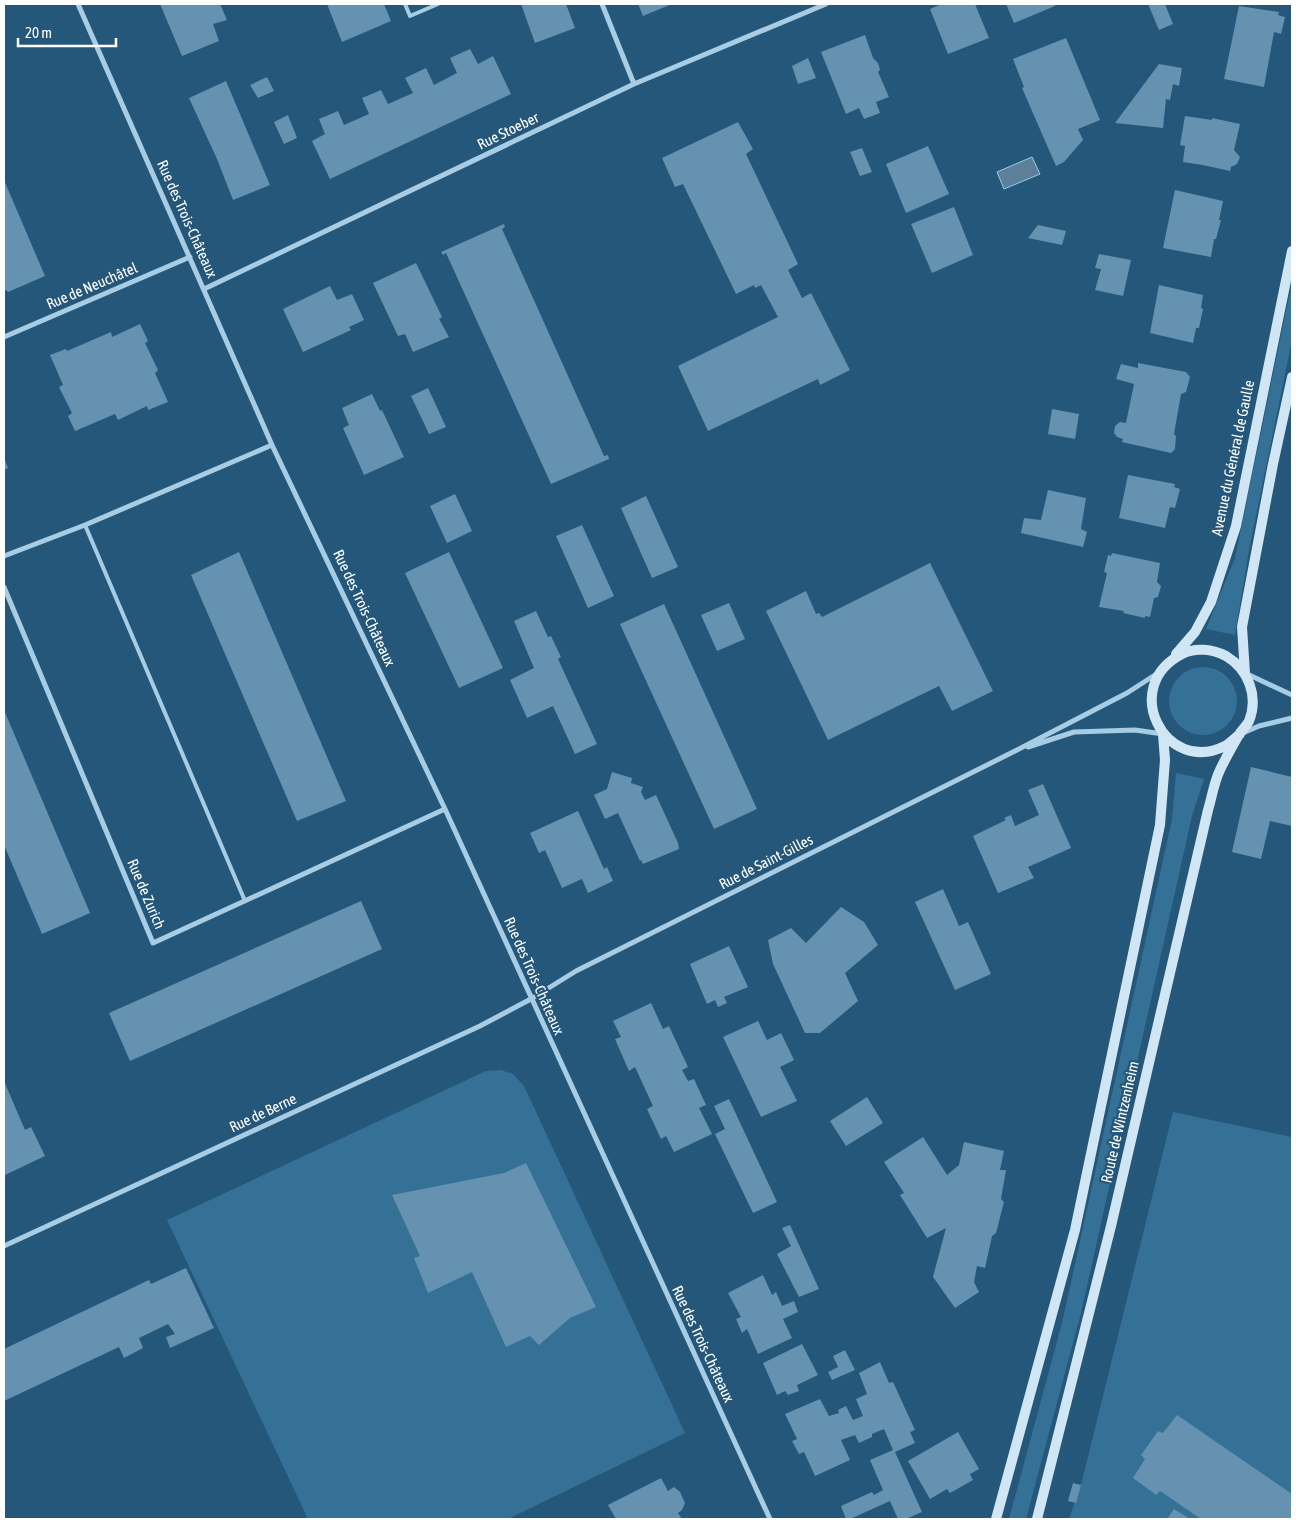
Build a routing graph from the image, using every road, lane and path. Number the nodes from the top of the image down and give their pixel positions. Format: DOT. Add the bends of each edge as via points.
graph roads {
  1 [pos="78,4"];
  2 [pos="405,4"];
  3 [pos="438,4"];
  4 [pos="602,4"];
  5 [pos="826,4"];
  6 [pos="634,84"];
  7 [pos="1292,251"];
  8 [pos="190,257"];
  9 [pos="204,290"];
  10 [pos="4,337"];
  11 [pos="1292,376"];
  12 [pos="272,445"];
  13 [pos="85,524"];
  14 [pos="4,556"];
  15 [pos="4,586"];
  16 [pos="1172,659"];
  17 [pos="1160,671"];
  18 [pos="1245,673"];
  19 [pos="1292,694"];
  20 [pos="1292,718"];
  21 [pos="1163,734"];
  22 [pos="1240,734"];
  23 [pos="1015,751"];
  24 [pos="445,810"];
  25 [pos="245,901"];
  26 [pos="531,999"];
  27 [pos="4,1246"];
  28 [pos="770,1519"];
  29 [pos="996,1519"];
  30 [pos="1037,1519"];
  1 -- 8 [label="street, Rue des Trois-Châteaux"];
  2 -- 3 [label="lane" via="410,16"];
  4 -- 6 [label="street"];
  5 -- 6 [label="street, Rue Stoeber"];
  6 -- 9 [label="street, Rue Stoeber"];
  7 -- 16 [label="main road, Avenue du Général de Gaulle" via="1236,526 1211,602 1195,632"];
  8 -- 9 [label="street, Rue des Trois-Châteaux"];
  8 -- 10 [label="street, Rue de Neuchâtel"];
  9 -- 12 [label="street, Rue des Trois-Châteaux"];
  11 -- 18 [label="main road" via="1242,627"];
  12 -- 13 [label="street"];
  12 -- 24 [label="street, Rue des Trois-Châteaux"];
  13 -- 14 [label="street"];
  13 -- 25 [label="lane"];
  15 -- 25 [label="street, Rue de Zurich" via="153,943"];
  16 -- 17 [label="main road, Route de Wintzenheim"];
  16 -- 18 [label="main road, Route de Wintzenheim" via="1203,649 1220,652"];
  17 -- 21 [label="main road, Route de Wintzenheim" via="1153,686 1151,703 1154,720"];
  17 -- 23 [label="street, Rue de Saint-Gilles" via="1127,693"];
  18 -- 19 [label="street"];
  18 -- 22 [label="main road, Route de Wintzenheim" via="1252,688 1253,705 1249,721"];
  20 -- 22 [label="street"];
  21 -- 22 [label="main road, Route de Wintzenheim" via="1176,745 1209,751 1226,746"];
  21 -- 23 [label="street, Rue de Saint-Gilles" via="1136,730 1074,732"];
  21 -- 29 [label="main road, Route de Wintzenheim" via="1165,760 1160,825 1075,1230"];
  22 -- 30 [label="main road, Route de Wintzenheim" via="1219,771 1208,810 1111,1226"];
  23 -- 26 [label="street, Rue de Saint-Gilles" via="576,971"];
  24 -- 25 [label="street, Rue de Zurich"];
  24 -- 26 [label="street, Rue des Trois-Châteaux"];
  26 -- 27 [label="street, Rue de Berne" via="480,1026"];
  26 -- 28 [label="street, Rue des Trois-Châteaux"];
}
